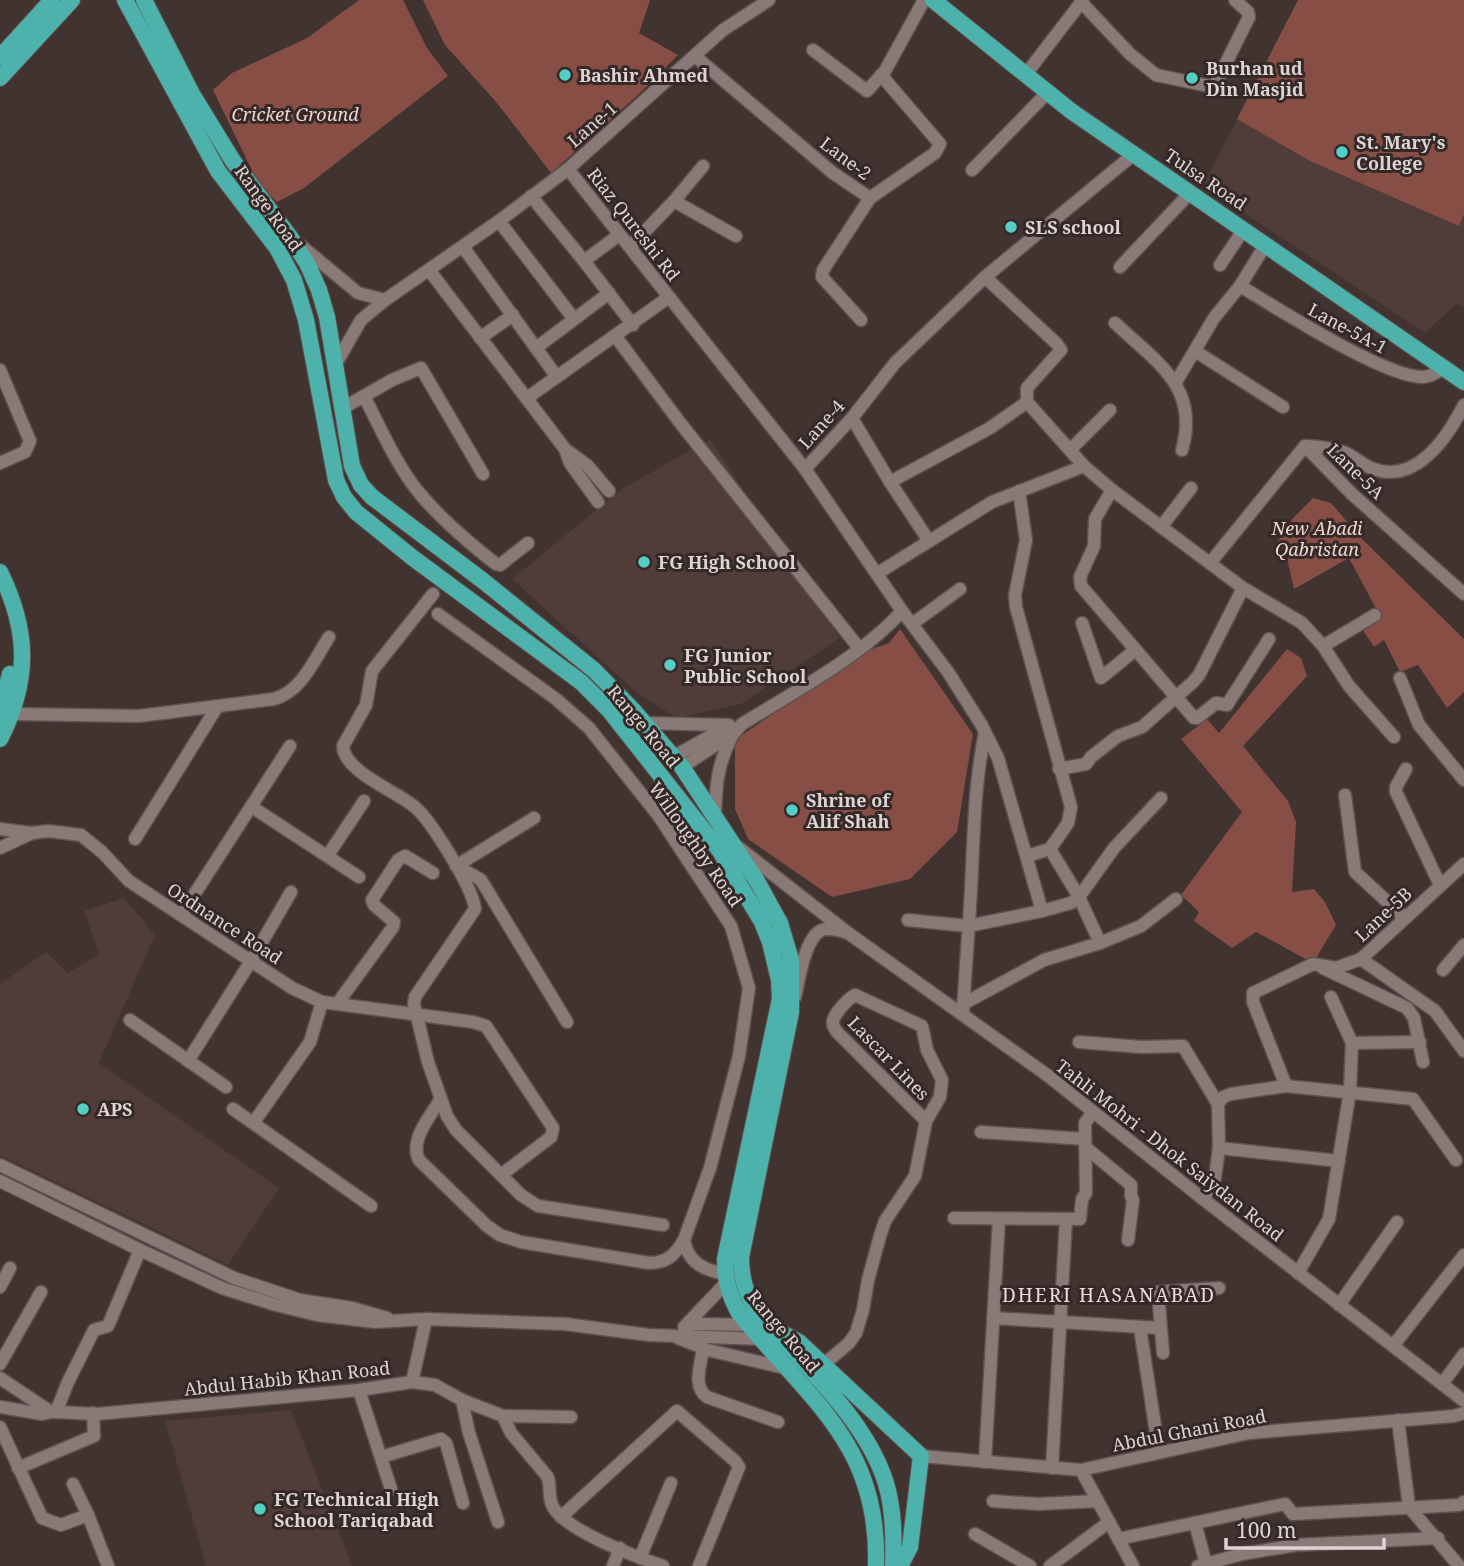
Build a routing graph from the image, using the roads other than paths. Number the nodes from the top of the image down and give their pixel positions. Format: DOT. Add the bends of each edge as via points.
graph roads {
  1 [pos="769,0"];
  2 [pos="924,0"];
  3 [pos="933,0"];
  4 [pos="1235,0"];
  5 [pos="68,1"];
  6 [pos="129,1"];
  7 [pos="1082,1"];
  8 [pos="813,50"];
  9 [pos="0,57"];
  10 [pos="696,57"];
  11 [pos="1026,74"];
  12 [pos="881,75"];
  13 [pos="0,78"];
  14 [pos="1048,92"];
  15 [pos="1134,154"];
  16 [pos="703,166"];
  17 [pos="568,169"];
  18 [pos="972,170"];
  19 [pos="1190,193"];
  20 [pos="531,197"];
  21 [pos="870,198"];
  22 [pos="674,201"];
  23 [pos="499,222"];
  24 [pos="1244,229"];
  25 [pos="619,235"];
  26 [pos="736,236"];
  27 [pos="290,237"];
  28 [pos="1266,244"];
  29 [pos="463,247"];
  30 [pos="630,247"];
  31 [pos="584,261"];
  32 [pos="1220,265"];
  33 [pos="1120,267"];
  34 [pos="429,270"];
  35 [pos="985,277"];
  36 [pos="1240,286"];
  37 [pos="609,293"];
  38 [pos="669,297"];
  39 [pos="385,300"];
  40 [pos="513,315"];
  41 [pos="574,319"];
  42 [pos="861,320"];
  43 [pos="1115,323"];
  44 [pos="633,324"];
  45 [pos="616,337"];
  46 [pos="480,338"];
  47 [pos="536,348"];
  48 [pos="1195,351"];
  49 [pos="334,367"];
  50 [pos="1444,368"];
  51 [pos="0,370"];
  52 [pos="557,377"];
  53 [pos="1177,382"];
  54 [pos="1464,382"];
  55 [pos="364,396"];
  56 [pos="527,398"];
  57 [pos="1027,402"];
  58 [pos="1464,405"];
  59 [pos="1283,407"];
  60 [pos="344,408"];
  61 [pos="1110,410"];
  62 [pos="852,418"];
  63 [pos="1305,446"];
  64 [pos="565,449"];
  65 [pos="1070,450"];
  66 [pos="1182,450"];
  67 [pos="0,462"];
  68 [pos="1084,466"];
  69 [pos="805,469"];
  70 [pos="483,474"];
  71 [pos="890,482"];
  72 [pos="1191,488"];
  73 [pos="1112,490"];
  74 [pos="609,491"];
  75 [pos="1019,491"];
  76 [pos="598,502"];
  77 [pos="1161,527"];
  78 [pos="929,541"];
  79 [pos="528,544"];
  80 [pos="1210,564"];
  81 [pos="0,572"];
  82 [pos="877,573"];
  83 [pos="1243,587"];
  84 [pos="960,589"];
  85 [pos="433,594"];
  86 [pos="1464,594"];
  87 [pos="0,598"];
  88 [pos="902,611"];
  89 [pos="438,614"];
  90 [pos="1375,615"];
  91 [pos="1083,623"];
  92 [pos="912,624"];
  93 [pos="329,637"];
  94 [pos="1269,639"];
  95 [pos="1323,646"];
  96 [pos="859,648"];
  97 [pos="1135,650"];
  98 [pos="1399,678"];
  99 [pos="5,681"];
  100 [pos="1176,697"];
  101 [pos="218,707"];
  102 [pos="6,713"];
  103 [pos="644,723"];
  104 [pos="735,727"];
  105 [pos="985,732"];
  106 [pos="1394,737"];
  107 [pos="0,738"];
  108 [pos="290,746"];
  109 [pos="678,763"];
  110 [pos="1059,769"];
  111 [pos="1406,769"];
  112 [pos="663,776"];
  113 [pos="1464,780"];
  114 [pos="1345,795"];
  115 [pos="1161,798"];
  116 [pos="364,801"];
  117 [pos="252,807"];
  118 [pos="715,817"];
  119 [pos="534,818"];
  120 [pos="0,829"];
  121 [pos="32,833"];
  122 [pos="135,839"];
  123 [pos="732,842"];
  124 [pos="0,848"];
  125 [pos="1049,849"];
  126 [pos="328,855"];
  127 [pos="1027,856"];
  128 [pos="456,866"];
  129 [pos="1461,870"];
  130 [pos="433,873"];
  131 [pos="359,877"];
  132 [pos="1440,885"];
  133 [pos="290,892"];
  134 [pos="1079,897"];
  135 [pos="1176,899"];
  136 [pos="1042,911"];
  137 [pos="181,915"];
  138 [pos="1405,918"];
  139 [pos="908,920"];
  140 [pos="968,926"];
  141 [pos="848,933"];
  142 [pos="1100,943"];
  143 [pos="1464,945"];
  144 [pos="1361,959"];
  145 [pos="251,961"];
  146 [pos="1313,964"];
  147 [pos="1443,970"];
  148 [pos="1331,997"];
  149 [pos="322,1002"];
  150 [pos="337,1004"];
  151 [pos="963,1009"];
  152 [pos="791,1012"];
  153 [pos="416,1014"];
  154 [pos="130,1020"];
  155 [pos="568,1022"];
  156 [pos="1079,1042"];
  157 [pos="1420,1042"];
  158 [pos="1352,1043"];
  159 [pos="1464,1051"];
  160 [pos="188,1061"];
  161 [pos="1423,1062"];
  162 [pos="1286,1086"];
  163 [pos="226,1087"];
  164 [pos="1350,1091"];
  165 [pos="440,1100"];
  166 [pos="1218,1104"];
  167 [pos="233,1109"];
  168 [pos="1093,1112"];
  169 [pos="926,1121"];
  170 [pos="254,1122"];
  171 [pos="981,1132"];
  172 [pos="1085,1143"];
  173 [pos="1219,1148"];
  174 [pos="1456,1160"];
  175 [pos="1339,1161"];
  176 [pos="0,1165"];
  177 [pos="501,1175"];
  178 [pos="0,1181"];
  179 [pos="1203,1199"];
  180 [pos="371,1206"];
  181 [pos="954,1218"];
  182 [pos="999,1219"];
  183 [pos="1066,1219"];
  184 [pos="1397,1222"];
  185 [pos="663,1225"];
  186 [pos="684,1240"];
  187 [pos="1128,1240"];
  188 [pos="140,1250"];
  189 [pos="1464,1255"];
  190 [pos="10,1268"];
  191 [pos="1298,1273"];
  192 [pos="726,1279"];
  193 [pos="0,1287"];
  194 [pos="1220,1288"];
  195 [pos="40,1292"];
  196 [pos="1339,1304"];
  197 [pos="993,1318"];
  198 [pos="426,1319"];
  199 [pos="394,1321"];
  200 [pos="1060,1322"];
  201 [pos="748,1324"];
  202 [pos="684,1327"];
  203 [pos="1140,1328"];
  204 [pos="1160,1328"];
  205 [pos="766,1330"];
  206 [pos="671,1335"];
  207 [pos="1393,1346"];
  208 [pos="703,1348"];
  209 [pos="1163,1353"];
  210 [pos="1464,1354"];
  211 [pos="0,1364"];
  212 [pos="823,1365"];
  213 [pos="789,1369"];
  214 [pos="0,1378"];
  215 [pos="412,1382"];
  216 [pos="1443,1384"];
  217 [pos="359,1390"];
  218 [pos="462,1400"];
  219 [pos="1464,1401"];
  220 [pos="0,1407"];
  221 [pos="18,1410"];
  222 [pos="53,1412"];
  223 [pos="93,1413"];
  224 [pos="1464,1413"];
  225 [pos="503,1416"];
  226 [pos="571,1417"];
  227 [pos="0,1418"];
  228 [pos="1398,1420"];
  229 [pos="778,1422"];
  230 [pos="0,1427"];
  231 [pos="1159,1452"];
  232 [pos="921,1456"];
  233 [pos="381,1457"];
  234 [pos="985,1462"];
  235 [pos="18,1468"];
  236 [pos="1052,1468"];
  237 [pos="1081,1470"];
  238 [pos="671,1483"];
  239 [pos="73,1484"];
  240 [pos="391,1489"];
  241 [pos="993,1501"];
  242 [pos="1098,1502"];
  243 [pos="1464,1502"];
  244 [pos="463,1503"];
  245 [pos="1409,1507"];
  246 [pos="88,1515"];
  247 [pos="561,1517"];
  248 [pos="498,1522"];
  249 [pos="1109,1522"];
  250 [pos="1195,1523"];
  251 [pos="975,1534"];
  252 [pos="1437,1538"];
  253 [pos="1118,1539"];
  254 [pos="620,1548"];
  255 [pos="640,1558"];
  256 [pos="1202,1565"];
  257 [pos="108,1566"];
  258 [pos="613,1566"];
  259 [pos="663,1566"];
  260 [pos="699,1566"];
  261 [pos="876,1566"];
  262 [pos="893,1566"];
  263 [pos="900,1566"];
  264 [pos="1030,1566"];
  265 [pos="1050,1566"];
  266 [pos="1133,1566"];
  267 [pos="1459,1566"];
  1 -- 10 [label="street, Lane-1" via="723,30"];
  2 -- 12 [label="street"];
  3 -- 11 [label="main road, Tulsa Road"];
  4 -- 7 [label="street" via="1249,17 1214,87 1156,75 1130,54"];
  5 -- 9 [label="main road"];
  5 -- 13 [label="main road"];
  6 -- 27 [label="main road" via="233,162"];
  6 -- 112 [label="main road, Range Road" via="218,171 277,248 294,280 306,320 336,480 344,497 413,558 580,682"];
  7 -- 11 [label="street"];
  8 -- 12 [label="street" via="867,92"];
  10 -- 17 [label="street, Lane-1"];
  10 -- 21 [label="street, Lane-2" via="833,173"];
  11 -- 14 [label="main road, Tulsa Road"];
  12 -- 21 [label="street, Lane-2" via="940,144"];
  14 -- 15 [label="main road, Tulsa Road"];
  14 -- 18 [label="street"];
  15 -- 19 [label="main road, Tulsa Road"];
  15 -- 35 [label="street, Lane-4"];
  16 -- 22 [label="street"];
  17 -- 20 [label="street, Riaz Qureshi Rd"];
  17 -- 25 [label="street, Riaz Qureshi Rd"];
  19 -- 24 [label="main road, Tulsa Road"];
  19 -- 33 [label="street"];
  20 -- 23 [label="street, Riaz Qureshi Rd"];
  20 -- 31 [label="street"];
  21 -- 42 [label="street" via="822,277"];
  22 -- 26 [label="street"];
  22 -- 30 [label="street"];
  23 -- 29 [label="street, Riaz Qureshi Rd"];
  23 -- 41 [label="street"];
  24 -- 28 [label="main road, Tulsa Road"];
  24 -- 32 [label="street"];
  25 -- 30 [label="street, Riaz Qureshi Rd"];
  25 -- 31 [label="street"];
  27 -- 39 [label="street" via="358,293"];
  27 -- 49 [label="main road" via="319,290"];
  28 -- 36 [label="street"];
  28 -- 50 [label="main road, Tulsa Road"];
  29 -- 34 [label="street, Riaz Qureshi Rd"];
  29 -- 40 [label="street"];
  30 -- 38 [label="street, Riaz Qureshi Rd"];
  31 -- 37 [label="street"];
  34 -- 39 [label="street, Riaz Qureshi Rd"];
  34 -- 46 [label="street"];
  35 -- 57 [label="street" via="1061,350 1027,388"];
  35 -- 62 [label="street, Lane-4" via="895,363"];
  36 -- 48 [label="street"];
  36 -- 50 [label="street, Lane-5A-1" via="1391,370 1422,377"];
  37 -- 41 [label="street"];
  37 -- 44 [label="street"];
  38 -- 44 [label="street"];
  38 -- 69 [label="street, Riaz Qureshi Rd"];
  39 -- 49 [label="street, Riaz Qureshi Rd" via="361,320"];
  40 -- 46 [label="street"];
  40 -- 47 [label="street"];
  41 -- 47 [label="street"];
  43 -- 53 [label="street"];
  44 -- 45 [label="street"];
  45 -- 52 [label="street"];
  45 -- 96 [label="street"];
  46 -- 56 [label="street"];
  47 -- 52 [label="street"];
  48 -- 53 [label="street"];
  48 -- 59 [label="street"];
  49 -- 60 [label="main road"];
  50 -- 54 [label="main road, Tulsa Road"];
  51 -- 67 [label="street" via="30,440 24,452"];
  52 -- 56 [label="street"];
  53 -- 66 [label="street" via="1187,416"];
  55 -- 60 [label="street"];
  55 -- 70 [label="street" via="421,368"];
  55 -- 79 [label="street" via="419,493 460,535 500,565"];
  56 -- 64 [label="street"];
  57 -- 65 [label="street"];
  57 -- 71 [label="street" via="990,428"];
  58 -- 63 [label="street" via="1442,442 1423,460 1396,473 1371,469 1345,453"];
  60 -- 103 [label="main road" via="352,466 372,497 594,670"];
  61 -- 65 [label="street"];
  62 -- 69 [label="street, Lane-4"];
  62 -- 71 [label="street"];
  63 -- 80 [label="street, Lane-5A"];
  63 -- 86 [label="street, Lane-5A"];
  64 -- 74 [label="street" via="587,465"];
  64 -- 76 [label="street"];
  65 -- 68 [label="street"];
  68 -- 73 [label="street"];
  68 -- 75 [label="street"];
  69 -- 82 [label="street, Lane-4"];
  71 -- 78 [label="street"];
  72 -- 77 [label="street"];
  73 -- 77 [label="street"];
  73 -- 97 [label="street" via="1095,519 1094,546 1080,577 1081,586"];
  75 -- 78 [label="street"];
  75 -- 110 [label="street" via="1026,540 1014,595"];
  77 -- 80 [label="street"];
  78 -- 82 [label="street"];
  80 -- 83 [label="street"];
  81 -- 102 [label="main road" via="14,603 23,654"];
  82 -- 88 [label="street, Lane-4"];
  83 -- 95 [label="street" via="1302,624"];
  83 -- 100 [label="street" via="1199,676"];
  84 -- 92 [label="street"];
  85 -- 128 [label="street" via="372,671 366,705 345,739 343,751 348,762 420,813"];
  87 -- 99 [label="main road" via="12,639"];
  88 -- 92 [label="street, Lane-4"];
  88 -- 96 [label="street"];
  89 -- 186 [label="street, Willoughby Road" via="589,728 658,815 731,926 750,988 736,1069 710,1168"];
  90 -- 95 [label="street"];
  91 -- 97 [label="street" via="1101,678"];
  92 -- 105 [label="street, Lane-4"];
  93 -- 101 [label="street" via="290,692 274,699"];
  94 -- 100 [label="street" via="1225,706 1216,704 1196,719"];
  95 -- 106 [label="street" via="1349,686"];
  96 -- 104 [label="street"];
  97 -- 100 [label="street"];
  98 -- 113 [label="street" via="1419,725"];
  99 -- 102 [label="main road"];
  100 -- 110 [label="street" via="1142,727 1118,736 1086,764"];
  101 -- 102 [label="street" via="139,716"];
  101 -- 122 [label="street"];
  102 -- 107 [label="main road"];
  103 -- 104 [label="street"];
  103 -- 109 [label="main road"];
  104 -- 109 [label="street"];
  104 -- 118 [label="street" via="721,757"];
  105 -- 127 [label="street, Lane-4" via="998,758"];
  105 -- 140 [label="street" via="977,771"];
  108 -- 117 [label="street"];
  109 -- 112 [label="street"];
  109 -- 118 [label="main road"];
  110 -- 125 [label="street" via="1071,807 1068,823"];
  111 -- 132 [label="street" via="1396,792"];
  112 -- 192 [label="main road, Range Road" via="720,851 762,922 779,980 780,999 725,1259"];
  114 -- 138 [label="street" via="1355,872"];
  115 -- 134 [label="street" via="1114,848"];
  116 -- 126 [label="street"];
  117 -- 126 [label="street"];
  117 -- 137 [label="street"];
  118 -- 123 [label="main road"];
  119 -- 128 [label="street"];
  120 -- 121 [label="street, Ordnance Road"];
  121 -- 124 [label="street, Ordnance Road"];
  121 -- 137 [label="street, Ordnance Road" via="81,835 129,881"];
  123 -- 141 [label="street, Tahli Mohri - Dhok Saiydan Road"];
  123 -- 152 [label="main road" via="787,943"];
  125 -- 127 [label="street"];
  125 -- 134 [label="street"];
  126 -- 131 [label="street"];
  127 -- 136 [label="street, Lane-4"];
  128 -- 153 [label="street" via="475,909 415,997"];
  128 -- 155 [label="street" via="481,880"];
  129 -- 132 [label="street, Lane-5B"];
  130 -- 150 [label="street" via="405,856 398,860 372,900 394,922 393,927"];
  132 -- 138 [label="street, Lane-5B"];
  133 -- 145 [label="street"];
  134 -- 136 [label="street"];
  134 -- 142 [label="street"];
  135 -- 142 [label="street" via="1141,926"];
  136 -- 140 [label="street"];
  137 -- 145 [label="street, Ordnance Road"];
  138 -- 144 [label="street, Lane-5B"];
  139 -- 140 [label="street"];
  140 -- 151 [label="street"];
  141 -- 151 [label="street, Tahli Mohri - Dhok Saiydan Road"];
  141 -- 152 [label="street" via="832,928 813,937"];
  142 -- 151 [label="street" via="1044,960"];
  143 -- 147 [label="street"];
  144 -- 146 [label="street, Lane-5B" via="1336,968"];
  144 -- 159 [label="street" via="1435,1011"];
  145 -- 149 [label="street, Ordnance Road"];
  145 -- 160 [label="street"];
  146 -- 157 [label="street" via="1407,1008"];
  146 -- 162 [label="street, Lane-5B" via="1253,993"];
  148 -- 158 [label="street"];
  149 -- 150 [label="street, Ordnance Road"];
  149 -- 170 [label="street" via="310,1042"];
  150 -- 153 [label="street, Ordnance Road"];
  151 -- 168 [label="street, Tahli Mohri - Dhok Saiydan Road"];
  152 -- 205 [label="main road" via="741,1257 745,1292"];
  153 -- 165 [label="street"];
  153 -- 177 [label="street, Ordnance Road" via="486,1026 553,1128 551,1137"];
  154 -- 160 [label="street"];
  156 -- 166 [label="street" via="1183,1046"];
  157 -- 158 [label="street"];
  157 -- 161 [label="street"];
  158 -- 164 [label="street"];
  160 -- 163 [label="street"];
  162 -- 164 [label="street"];
  162 -- 166 [label="street" via="1231,1094"];
  164 -- 174 [label="street" via="1413,1099"];
  164 -- 175 [label="street"];
  165 -- 177 [label="street" via="456,1130"];
  165 -- 186 [label="street" via="421,1132 415,1154 500,1235 649,1264 668,1260"];
  166 -- 173 [label="street"];
  167 -- 170 [label="street"];
  168 -- 172 [label="street" via="1084,1123"];
  168 -- 179 [label="street, Tahli Mohri - Dhok Saiydan Road"];
  169 -- 169 [label="street, Lascar Lines" via="940,1097 942,1080 927,1050 922,1026 851,997 832,1024"];
  169 -- 212 [label="street, Lascar Lines" via="915,1176 880,1236 860,1322 849,1343"];
  170 -- 180 [label="street"];
  171 -- 172 [label="street"];
  172 -- 183 [label="street" via="1086,1193 1081,1217"];
  172 -- 187 [label="street" via="1131,1185"];
  173 -- 175 [label="street"];
  173 -- 179 [label="street" via="1215,1178"];
  175 -- 191 [label="street" via="1329,1219"];
  176 -- 199 [label="street" via="234,1278 293,1298"];
  177 -- 185 [label="street" via="538,1206"];
  178 -- 188 [label="street"];
  179 -- 191 [label="street, Tahli Mohri - Dhok Saiydan Road"];
  181 -- 182 [label="street"];
  182 -- 183 [label="street"];
  182 -- 197 [label="street"];
  183 -- 200 [label="street"];
  184 -- 196 [label="street"];
  186 -- 192 [label="street" via="696,1263"];
  188 -- 199 [label="street" via="222,1288 276,1306 348,1320"];
  188 -- 222 [label="street" via="108,1326 94,1330"];
  189 -- 207 [label="street"];
  190 -- 193 [label="street"];
  191 -- 196 [label="street, Tahli Mohri - Dhok Saiydan Road"];
  192 -- 201 [label="main road, Range Road" via="729,1295"];
  192 -- 202 [label="street"];
  194 -- 204 [label="street" via="1158,1292"];
  195 -- 211 [label="street"];
  196 -- 207 [label="street, Tahli Mohri - Dhok Saiydan Road"];
  197 -- 200 [label="street"];
  197 -- 234 [label="street"];
  198 -- 199 [label="street"];
  198 -- 206 [label="street" via="565,1324"];
  198 -- 215 [label="street"];
  200 -- 203 [label="street"];
  200 -- 236 [label="street"];
  201 -- 202 [label="street"];
  201 -- 205 [label="main road, Range Road"];
  202 -- 206 [label="street"];
  203 -- 204 [label="street"];
  203 -- 231 [label="street"];
  204 -- 209 [label="street"];
  205 -- 206 [label="street"];
  205 -- 212 [label="main road" via="799,1342"];
  205 -- 213 [label="main road, Range Road"];
  205 -- 262 [label="main road" via="783,1341 871,1447 893,1514"];
  206 -- 208 [label="street"];
  207 -- 216 [label="street, Tahli Mohri - Dhok Saiydan Road"];
  208 -- 213 [label="street"];
  208 -- 229 [label="street" via="701,1393"];
  210 -- 216 [label="street"];
  212 -- 232 [label="main road"];
  213 -- 261 [label="main road, Range Road" via="831,1418 856,1459 875,1526"];
  214 -- 222 [label="street"];
  215 -- 217 [label="street, Abdul Habib Khan Road"];
  215 -- 218 [label="street, Abdul Habib Khan Road" via="435,1385"];
  216 -- 219 [label="street, Tahli Mohri - Dhok Saiydan Road"];
  217 -- 223 [label="street, Abdul Habib Khan Road"];
  217 -- 233 [label="street"];
  218 -- 225 [label="street, Abdul Habib Khan Road"];
  218 -- 248 [label="street"];
  220 -- 221 [label="street, Abdul Habib Khan Road"];
  221 -- 222 [label="street, Abdul Habib Khan Road"];
  221 -- 227 [label="street"];
  222 -- 223 [label="street, Abdul Habib Khan Road"];
  223 -- 235 [label="street" via="94,1436"];
  224 -- 228 [label="street, Abdul Ghani Road"];
  225 -- 226 [label="street"];
  225 -- 247 [label="street" via="549,1480 549,1497"];
  228 -- 231 [label="street, Abdul Ghani Road" via="1249,1433"];
  228 -- 245 [label="street"];
  230 -- 235 [label="street"];
  231 -- 237 [label="street, Abdul Ghani Road"];
  232 -- 234 [label="street, Abdul Ghani Road"];
  232 -- 263 [label="main road" via="910,1547"];
  233 -- 240 [label="street"];
  233 -- 244 [label="street" via="441,1439"];
  234 -- 236 [label="street, Abdul Ghani Road"];
  235 -- 246 [label="street" via="42,1518 61,1525"];
  236 -- 237 [label="street, Abdul Ghani Road"];
  237 -- 242 [label="street"];
  238 -- 255 [label="street"];
  239 -- 246 [label="street"];
  241 -- 242 [label="street"];
  242 -- 249 [label="street"];
  243 -- 245 [label="street"];
  245 -- 250 [label="street" via="1293,1514 1285,1504"];
  245 -- 252 [label="street"];
  246 -- 257 [label="street"];
  247 -- 254 [label="street"];
  247 -- 260 [label="street" via="677,1411 739,1467"];
  249 -- 253 [label="street"];
  249 -- 265 [label="street"];
  250 -- 253 [label="street"];
  250 -- 256 [label="street"];
  251 -- 264 [label="street"];
  252 -- 256 [label="street" via="1296,1545"];
  252 -- 267 [label="street"];
  253 -- 266 [label="street"];
  254 -- 255 [label="street"];
  254 -- 258 [label="street"];
  255 -- 259 [label="street"];
}
